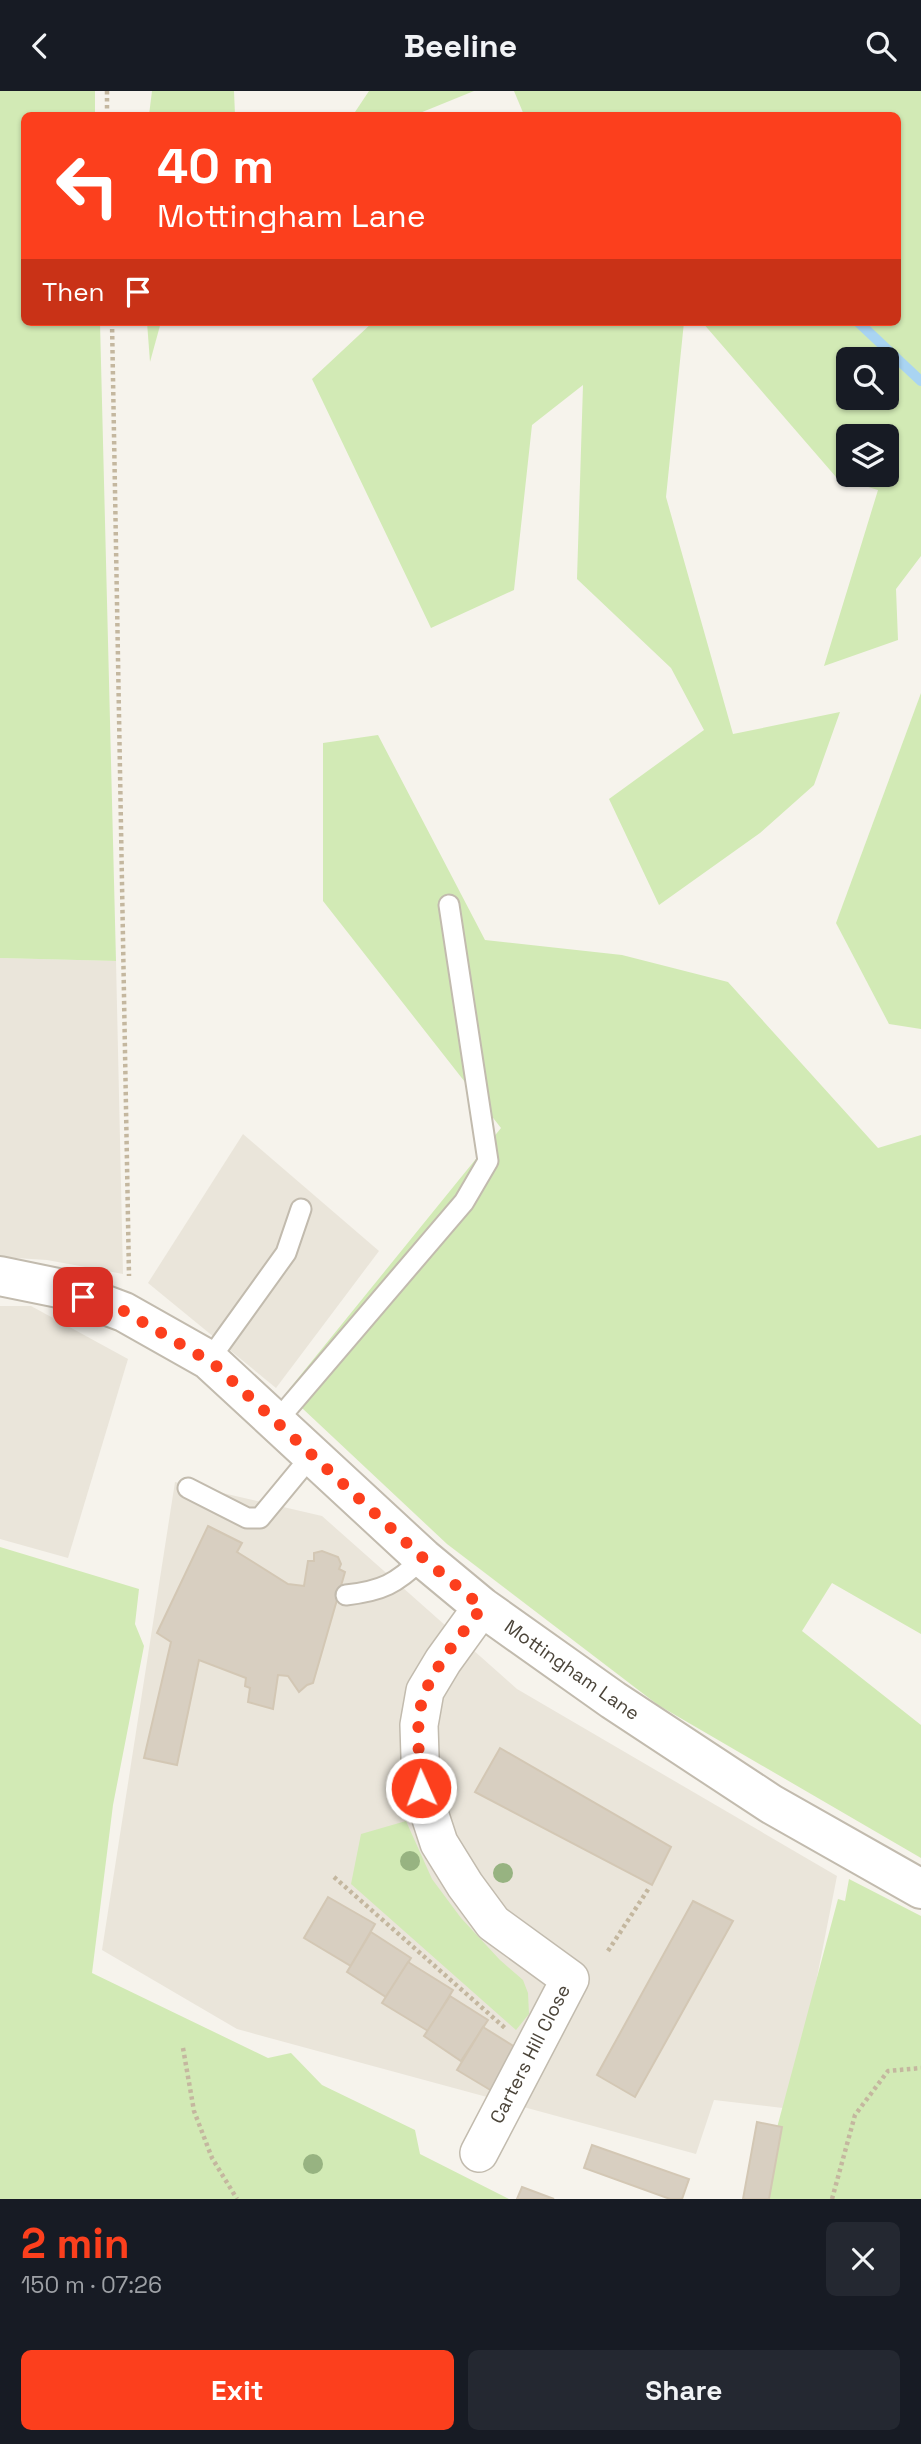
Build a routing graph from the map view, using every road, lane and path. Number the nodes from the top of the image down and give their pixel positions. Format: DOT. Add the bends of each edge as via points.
graph roads {
  1 [pos="107,91"];
  2 [pos="107,112"];
  3 [pos="111,326"];
  4 [pos="449,905"];
  5 [pos="301,1209"];
  6 [pos="0,1276"];
  7 [pos="126,1283"];
  8 [pos="209,1360"];
  9 [pos="276,1422"];
  10 [pos="312,1455"];
  11 [pos="188,1488"];
  12 [pos="423,1558"];
  13 [pos="346,1595"];
  14 [pos="482,1607"];
  15 [pos="334,1877"];
  16 [pos="649,1888"];
  17 [pos="921,1889"];
  18 [pos="608,1951"];
  19 [pos="509,2031"];
  20 [pos="183,2048"];
  21 [pos="921,2068"];
  22 [pos="479,2153"];
  23 [pos="237,2199"];
  24 [pos="832,2199"];
  1 -- 2 [label="path"];
  3 -- 7 [label="path" via="126,1016 130,1274"];
  4 -- 9 [label="lane" via="488,1161 464,1202"];
  5 -- 8 [label="lane" via="286,1253"];
  6 -- 8 [label="street, Mottingham Lane" via="63,1289 124,1311"];
  8 -- 9 [label="street, Mottingham Lane"];
  9 -- 10 [label="street, Mottingham Lane"];
  10 -- 11 [label="lane" via="260,1518 247,1518"];
  10 -- 12 [label="street, Mottingham Lane"];
  12 -- 13 [label="lane" via="390,1586"];
  12 -- 14 [label="street, Mottingham Lane"];
  14 -- 17 [label="street, Mottingham Lane" via="771,1804"];
  14 -- 22 [label="street, Carters Hill Close" via="425,1691 419,1725 421,1788 439,1843 493,1923 570,1979"];
  15 -- 19 [label="path"];
  16 -- 18 [label="path"];
  20 -- 23 [label="path" via="194,2111 212,2158"];
  21 -- 24 [label="path" via="888,2071 855,2115"];
}
